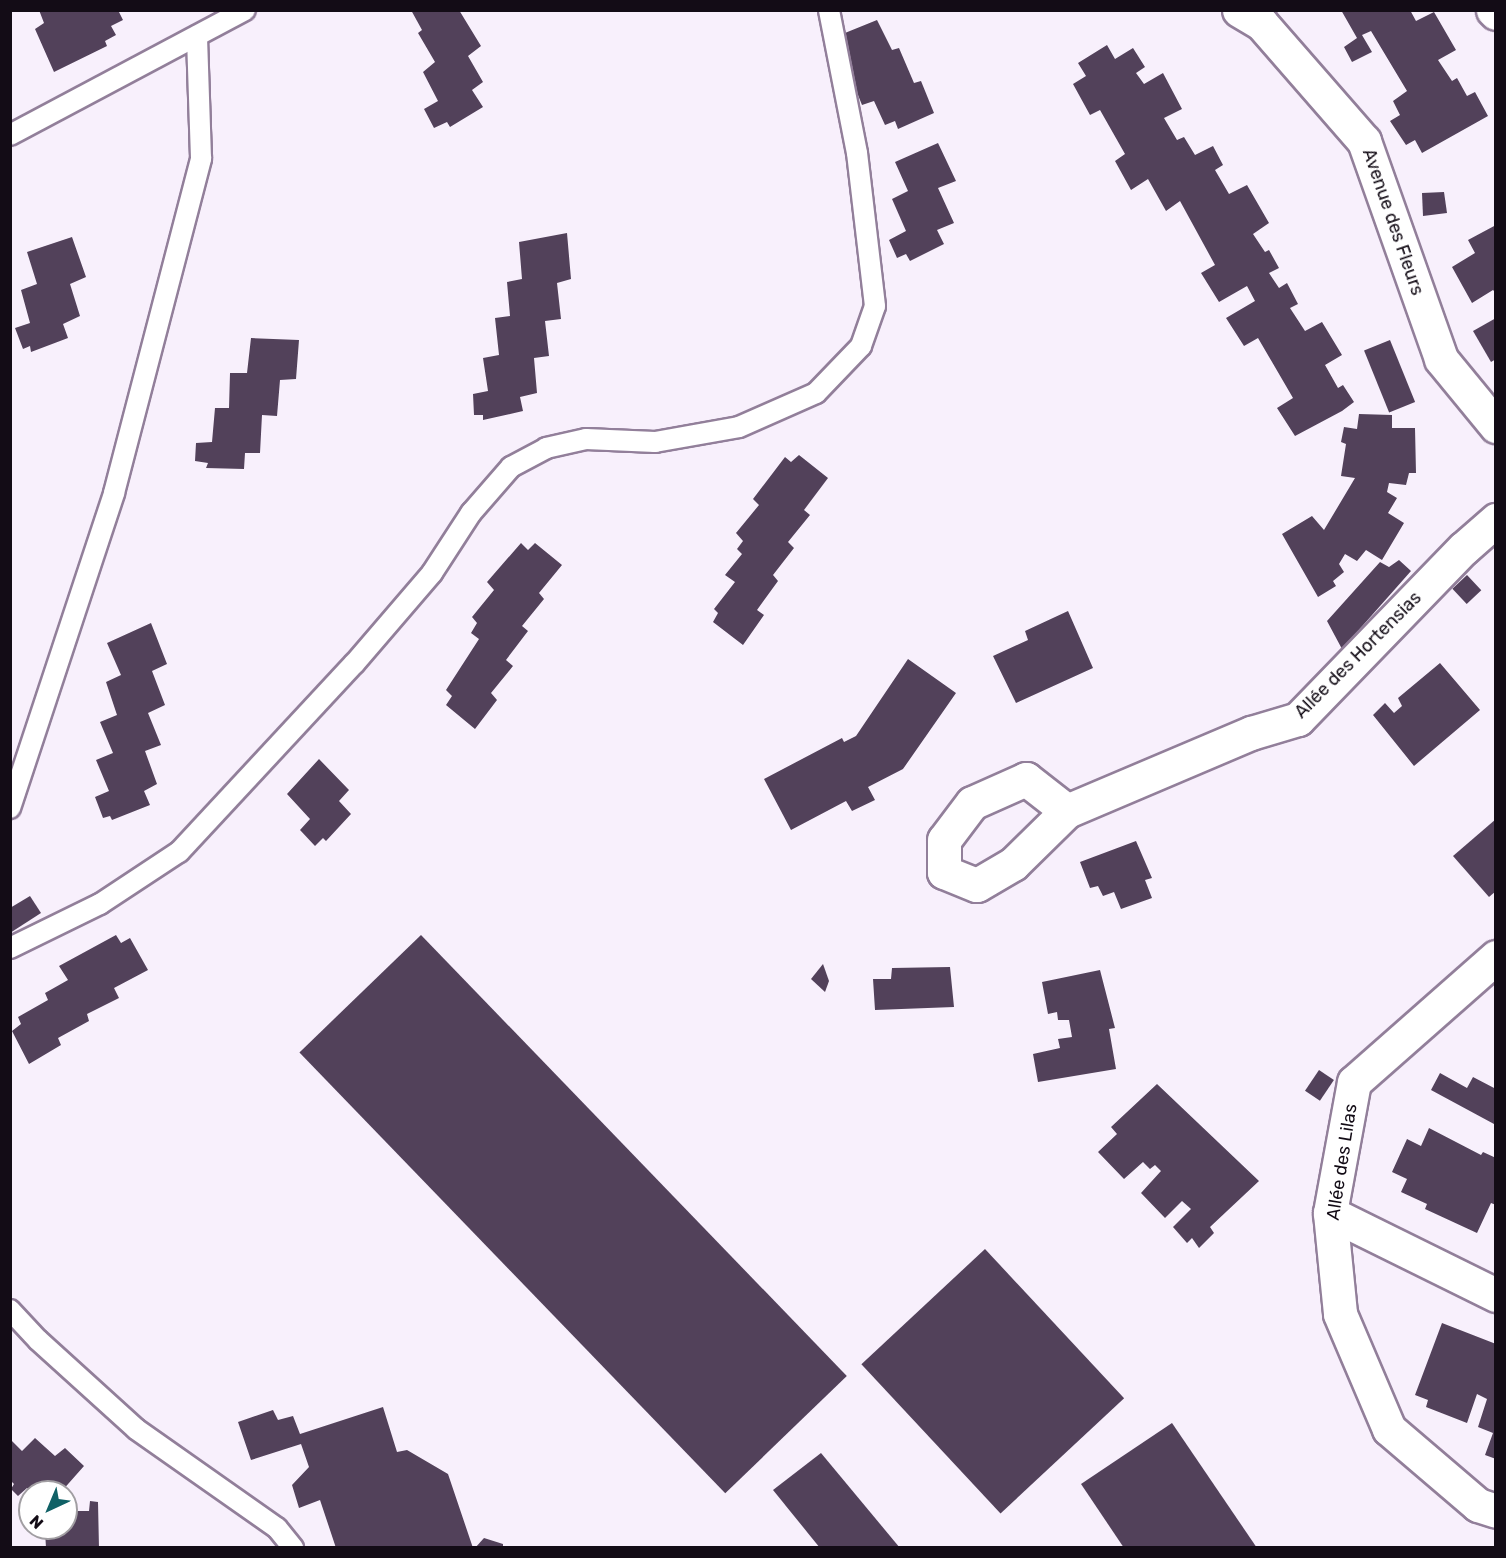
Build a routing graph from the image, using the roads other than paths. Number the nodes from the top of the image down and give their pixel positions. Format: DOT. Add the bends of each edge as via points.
graph roads {
  1 [pos="245,10"];
  2 [pos="829,10"];
  3 [pos="1239,10"];
  4 [pos="197,36"];
  5 [pos="10,135"];
  6 [pos="1496,426"];
  7 [pos="1496,520"];
  8 [pos="10,808"];
  9 [pos="1067,811"];
  10 [pos="10,948"];
  11 [pos="1496,957"];
  12 [pos="1330,1214"];
  13 [pos="1496,1295"];
  14 [pos="10,1310"];
  15 [pos="1496,1511"];
  16 [pos="292,1548"];
  1 -- 4 [label="lane"];
  2 -- 10 [label="lane" via="857,153 875,306 861,346 816,393 739,427 655,442 586,439 546,448 511,467 471,513 432,573 354,664 179,852 100,904"];
  3 -- 6 [label="street, Avenue des Fleurs" via="1261,23 1364,141 1441,359"];
  4 -- 5 [label="lane"];
  4 -- 8 [label="lane" via="201,158 114,493"];
  7 -- 9 [label="street, Allée des Hortensias" via="1298,719 1251,733"];
  11 -- 12 [label="street, Allée des Lilas" via="1354,1082"];
  12 -- 13 [label="street"];
  12 -- 15 [label="street, Allée des Lilas" via="1340,1314 1389,1429 1478,1504"];
  14 -- 16 [label="lane" via="136,1429 277,1528"];
}
